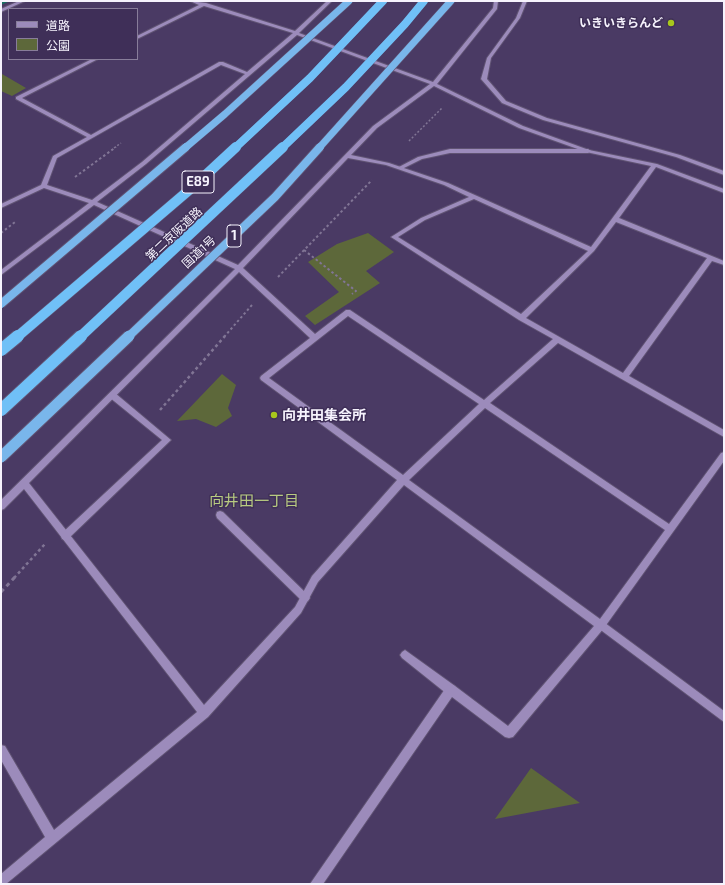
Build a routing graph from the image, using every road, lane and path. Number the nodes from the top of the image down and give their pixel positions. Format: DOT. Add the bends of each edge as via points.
graph roads {
  1 [pos="23,1"];
  2 [pos="192,1"];
  3 [pos="330,1"];
  4 [pos="349,1"];
  5 [pos="383,1"];
  6 [pos="424,1"];
  7 [pos="451,1"];
  8 [pos="496,1"];
  9 [pos="525,1"];
  10 [pos="204,4"];
  11 [pos="1,11"];
  12 [pos="296,33"];
  13 [pos="138,37"];
  14 [pos="94,60"];
  15 [pos="248,74"];
  16 [pos="434,84"];
  17 [pos="91,137"];
  18 [pos="588,151"];
  19 [pos="347,156"];
  20 [pos="655,165"];
  21 [pos="400,168"];
  22 [pos="724,173"];
  23 [pos="44,186"];
  24 [pos="724,191"];
  25 [pos="474,196"];
  26 [pos="93,202"];
  27 [pos="2,205"];
  28 [pos="615,219"];
  29 [pos="304,250"];
  30 [pos="592,250"];
  31 [pos="711,257"];
  32 [pos="724,263"];
  33 [pos="239,268"];
  34 [pos="1,274"];
  35 [pos="350,295"];
  36 [pos="1,304"];
  37 [pos="521,318"];
  38 [pos="314,338"];
  39 [pos="558,339"];
  40 [pos="1,350"];
  41 [pos="624,377"];
  42 [pos="112,395"];
  43 [pos="485,403"];
  44 [pos="1,410"];
  45 [pos="724,434"];
  46 [pos="724,455"];
  47 [pos="1,457"];
  48 [pos="403,480"];
  49 [pos="24,483"];
  50 [pos="1,506"];
  51 [pos="220,515"];
  52 [pos="670,529"];
  53 [pos="65,536"];
  54 [pos="305,598"];
  55 [pos="601,625"];
  56 [pos="405,655"];
  57 [pos="451,690"];
  58 [pos="204,713"];
  59 [pos="724,717"];
  60 [pos="1,750"];
  61 [pos="52,838"];
  62 [pos="1,880"];
  63 [pos="316,884"];
  1 -- 11 [label="street"];
  2 -- 10 [label="street"];
  3 -- 12 [label="street"];
  4 -- 36 [label="highway, bridge" via="225,114"];
  5 -- 40 [label="highway, 第二京阪道路 / E89, bridge" via="310,78 195,185"];
  6 -- 44 [label="highway, 第二京阪道路 / E89, bridge" via="346,87"];
  7 -- 47 [label="highway, 国道1号 / 1, bridge" via="275,197"];
  8 -- 16 [label="street" via="495,8"];
  9 -- 22 [label="street" via="518,18 490,58 484,79 504,102 545,119 678,156"];
  10 -- 12 [label="street"];
  10 -- 13 [label="street"];
  12 -- 15 [label="street"];
  12 -- 16 [label="street"];
  14 -- 17 [label="street" via="18,98"];
  15 -- 17 [label="street" via="221,63"];
  15 -- 26 [label="street" via="144,163"];
  16 -- 18 [label="street" via="521,127"];
  16 -- 19 [label="street" via="375,127"];
  17 -- 23 [label="street" via="55,158"];
  18 -- 20 [label="street"];
  18 -- 21 [label="street" via="450,152 420,158"];
  19 -- 21 [label="street"];
  19 -- 33 [label="street"];
  20 -- 24 [label="street"];
  20 -- 28 [label="street"];
  21 -- 25 [label="street"];
  23 -- 26 [label="street"];
  23 -- 27 [label="street"];
  25 -- 30 [label="street"];
  25 -- 37 [label="street" via="423,218 394,237"];
  26 -- 33 [label="street"];
  26 -- 34 [label="street"];
  28 -- 30 [label="street"];
  28 -- 31 [label="street"];
  29 -- 35 [label="path" via="356,291"];
  30 -- 37 [label="street"];
  31 -- 32 [label="street"];
  31 -- 41 [label="street"];
  33 -- 38 [label="street"];
  33 -- 42 [label="street"];
  37 -- 39 [label="street"];
  38 -- 43 [label="street" via="348,312"];
  38 -- 48 [label="street" via="264,378"];
  39 -- 41 [label="street"];
  39 -- 43 [label="street"];
  41 -- 45 [label="street"];
  42 -- 49 [label="street"];
  42 -- 53 [label="street" via="167,440"];
  43 -- 48 [label="street"];
  43 -- 52 [label="street"];
  46 -- 52 [label="street"];
  48 -- 54 [label="street" via="315,580"];
  48 -- 55 [label="street"];
  49 -- 50 [label="street"];
  49 -- 53 [label="street"];
  51 -- 54 [label="street"];
  52 -- 55 [label="street"];
  53 -- 58 [label="street"];
  54 -- 58 [label="street" via="298,610"];
  55 -- 57 [label="street" via="508,734"];
  55 -- 59 [label="street"];
  56 -- 57 [label="street"];
  57 -- 63 [label="street"];
  58 -- 61 [label="street"];
  60 -- 61 [label="street"];
  61 -- 62 [label="street"];
}
